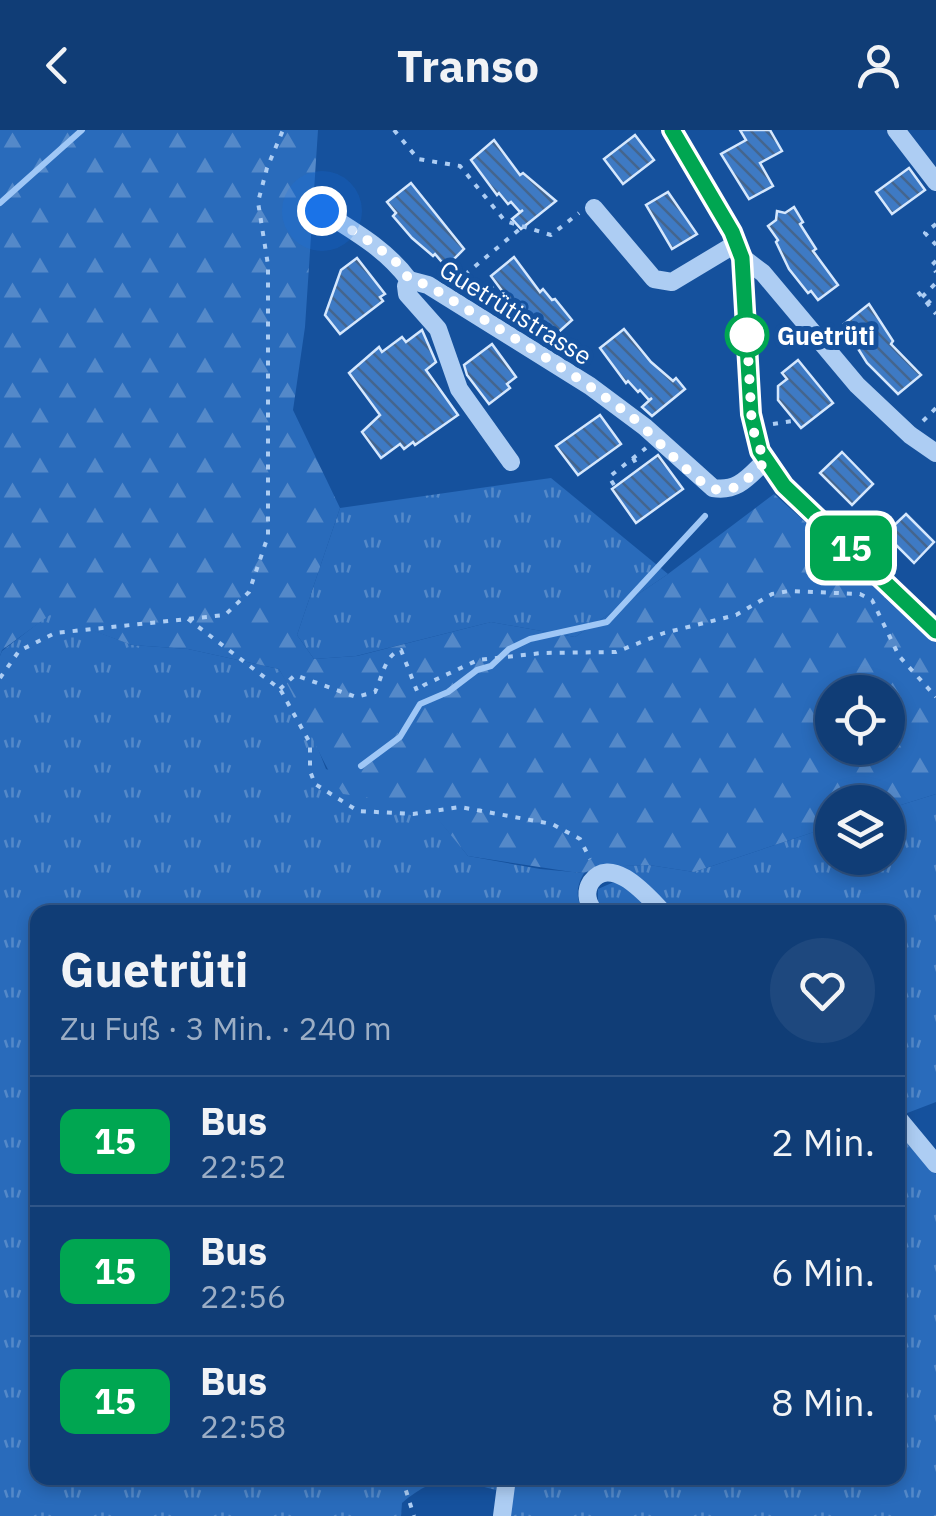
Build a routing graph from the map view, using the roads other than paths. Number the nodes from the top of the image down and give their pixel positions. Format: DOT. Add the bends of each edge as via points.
graph roads {
  1 [pos="672,130"];
  2 [pos="896,130"];
  3 [pos="936,182"];
  4 [pos="594,208"];
  5 [pos="322,211"];
  6 [pos="739,250"];
  7 [pos="410,280"];
  8 [pos="936,454"];
  9 [pos="511,462"];
  10 [pos="765,462"];
  11 [pos="936,631"];
  12 [pos="589,905"];
  13 [pos="655,905"];
  14 [pos="905,1126"];
  15 [pos="936,1164"];
  16 [pos="507,1485"];
  17 [pos="502,1516"];
  1 -- 6 [label="street"];
  2 -- 3 [label="street"];
  4 -- 6 [label="street" via="662,282"];
  5 -- 7 [label="street" via="375,245"];
  6 -- 8 [label="street" via="876,405"];
  6 -- 10 [label="street" via="752,427"];
  7 -- 9 [label="street, Guetrütistrasse" via="407,294 441,334 459,389"];
  7 -- 10 [label="street, Guetrütistrasse" via="590,386 708,486 735,488"];
  10 -- 11 [label="street"];
  12 -- 13 [label="street" via="588,890 609,873 627,879"];
  14 -- 15 [label="street"];
  16 -- 17 [label="street"];
}
